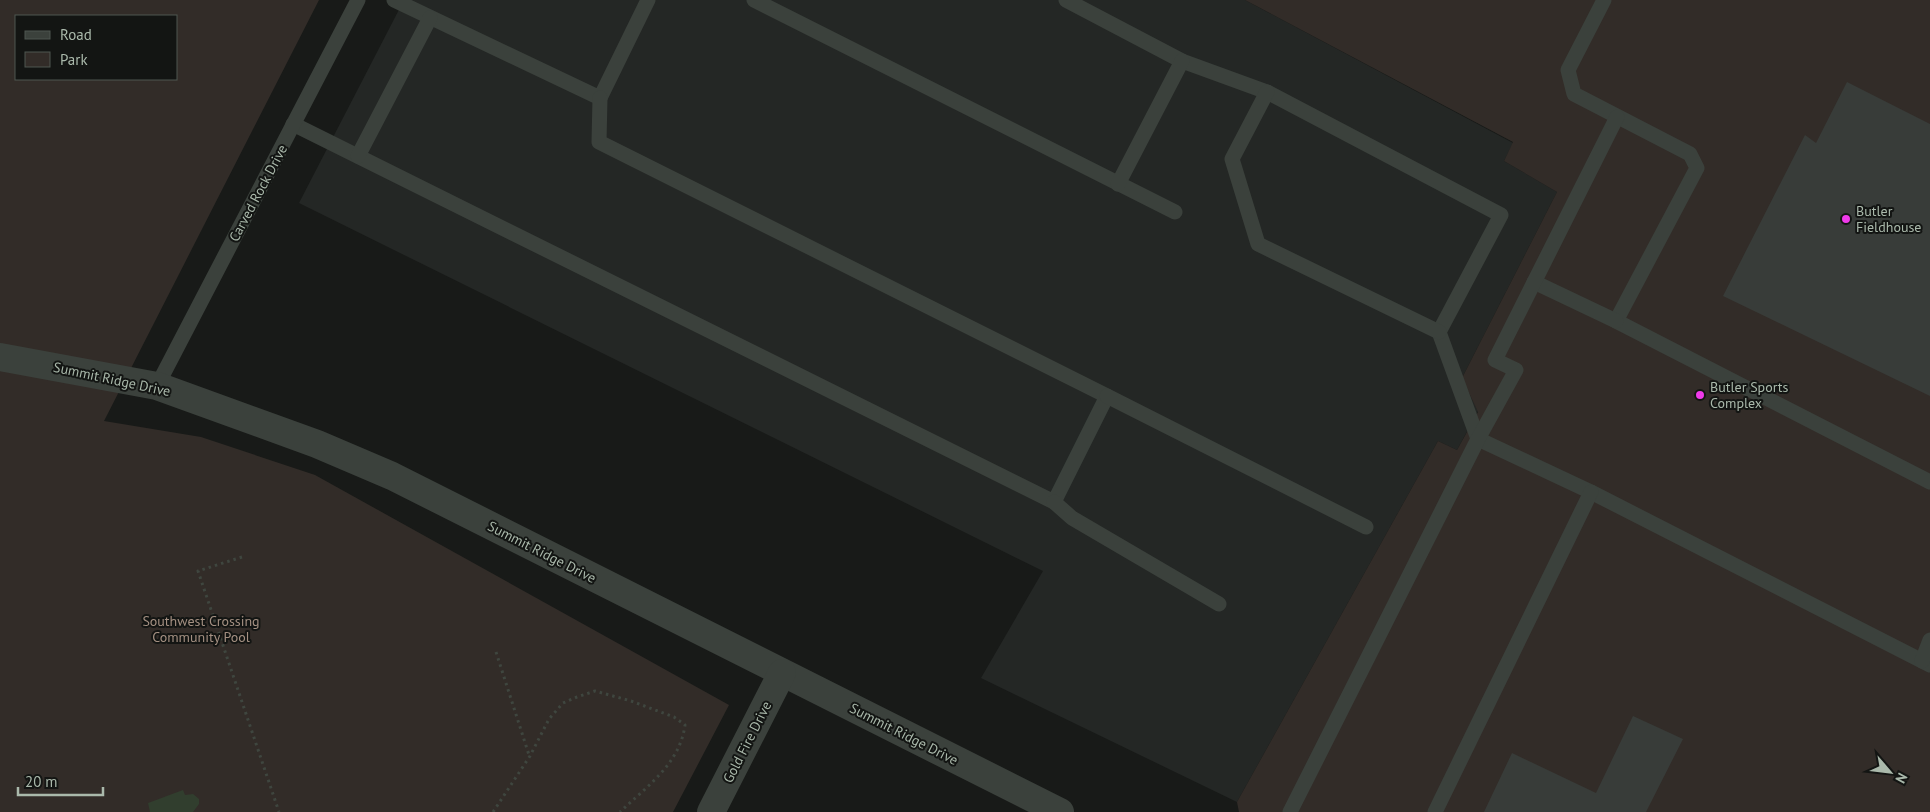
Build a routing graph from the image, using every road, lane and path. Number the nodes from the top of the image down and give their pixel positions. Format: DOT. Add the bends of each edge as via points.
graph roads {
  1 [pos="358,0"];
  2 [pos="394,0"];
  3 [pos="648,0"];
  4 [pos="754,0"];
  5 [pos="1066,0"];
  6 [pos="1604,0"];
  7 [pos="430,18"];
  8 [pos="1182,61"];
  9 [pos="1268,92"];
  10 [pos="600,98"];
  11 [pos="1617,117"];
  12 [pos="294,124"];
  13 [pos="358,156"];
  14 [pos="1118,184"];
  15 [pos="1175,212"];
  16 [pos="1534,282"];
  17 [pos="1616,322"];
  18 [pos="1439,332"];
  19 [pos="0,357"];
  20 [pos="157,386"];
  21 [pos="1108,396"];
  22 [pos="1478,439"];
  23 [pos="1930,482"];
  24 [pos="1591,492"];
  25 [pos="1054,502"];
  26 [pos="1366,527"];
  27 [pos="242,557"];
  28 [pos="1219,604"];
  29 [pos="1930,640"];
  30 [pos="496,652"];
  31 [pos="1926,663"];
  32 [pos="782,673"];
  33 [pos="530,756"];
  34 [pos="279,812"];
  35 [pos="493,812"];
  36 [pos="620,812"];
  37 [pos="711,812"];
  38 [pos="1059,812"];
  39 [pos="1290,812"];
  40 [pos="1435,812"];
  1 -- 12 [label="lane, Carved Rock Drive"];
  2 -- 7 [label="lane"];
  3 -- 10 [label="lane"];
  4 -- 14 [label="lane"];
  5 -- 8 [label="lane"];
  6 -- 11 [label="lane" via="1568,70 1574,94"];
  7 -- 10 [label="lane"];
  7 -- 13 [label="lane"];
  8 -- 9 [label="lane"];
  8 -- 14 [label="lane"];
  9 -- 18 [label="lane" via="1232,159 1258,244"];
  9 -- 18 [label="lane" via="1501,215"];
  10 -- 21 [label="lane" via="599,142"];
  11 -- 16 [label="lane"];
  11 -- 17 [label="lane" via="1690,154 1697,168"];
  12 -- 13 [label="lane"];
  12 -- 20 [label="lane, Carved Rock Drive"];
  13 -- 25 [label="lane"];
  14 -- 15 [label="lane"];
  16 -- 17 [label="lane"];
  16 -- 22 [label="lane" via="1496,360 1516,370"];
  17 -- 23 [label="lane"];
  18 -- 22 [label="lane"];
  19 -- 20 [label="street, Summit Ridge Drive"];
  20 -- 32 [label="street, Summit Ridge Drive" via="392,476"];
  21 -- 25 [label="lane"];
  21 -- 26 [label="lane"];
  22 -- 24 [label="lane"];
  22 -- 39 [label="lane"];
  24 -- 31 [label="lane"];
  24 -- 40 [label="lane"];
  25 -- 28 [label="lane" via="1072,518"];
  27 -- 34 [label="path" via="198,571"];
  29 -- 31 [label="lane"];
  30 -- 33 [label="path"];
  32 -- 37 [label="street, Gold Fire Drive"];
  32 -- 38 [label="street, Summit Ridge Drive"];
  33 -- 35 [label="path"];
  33 -- 36 [label="path" via="549,719 564,703 595,692 631,700 674,717 685,725 676,752 658,778"];
}
